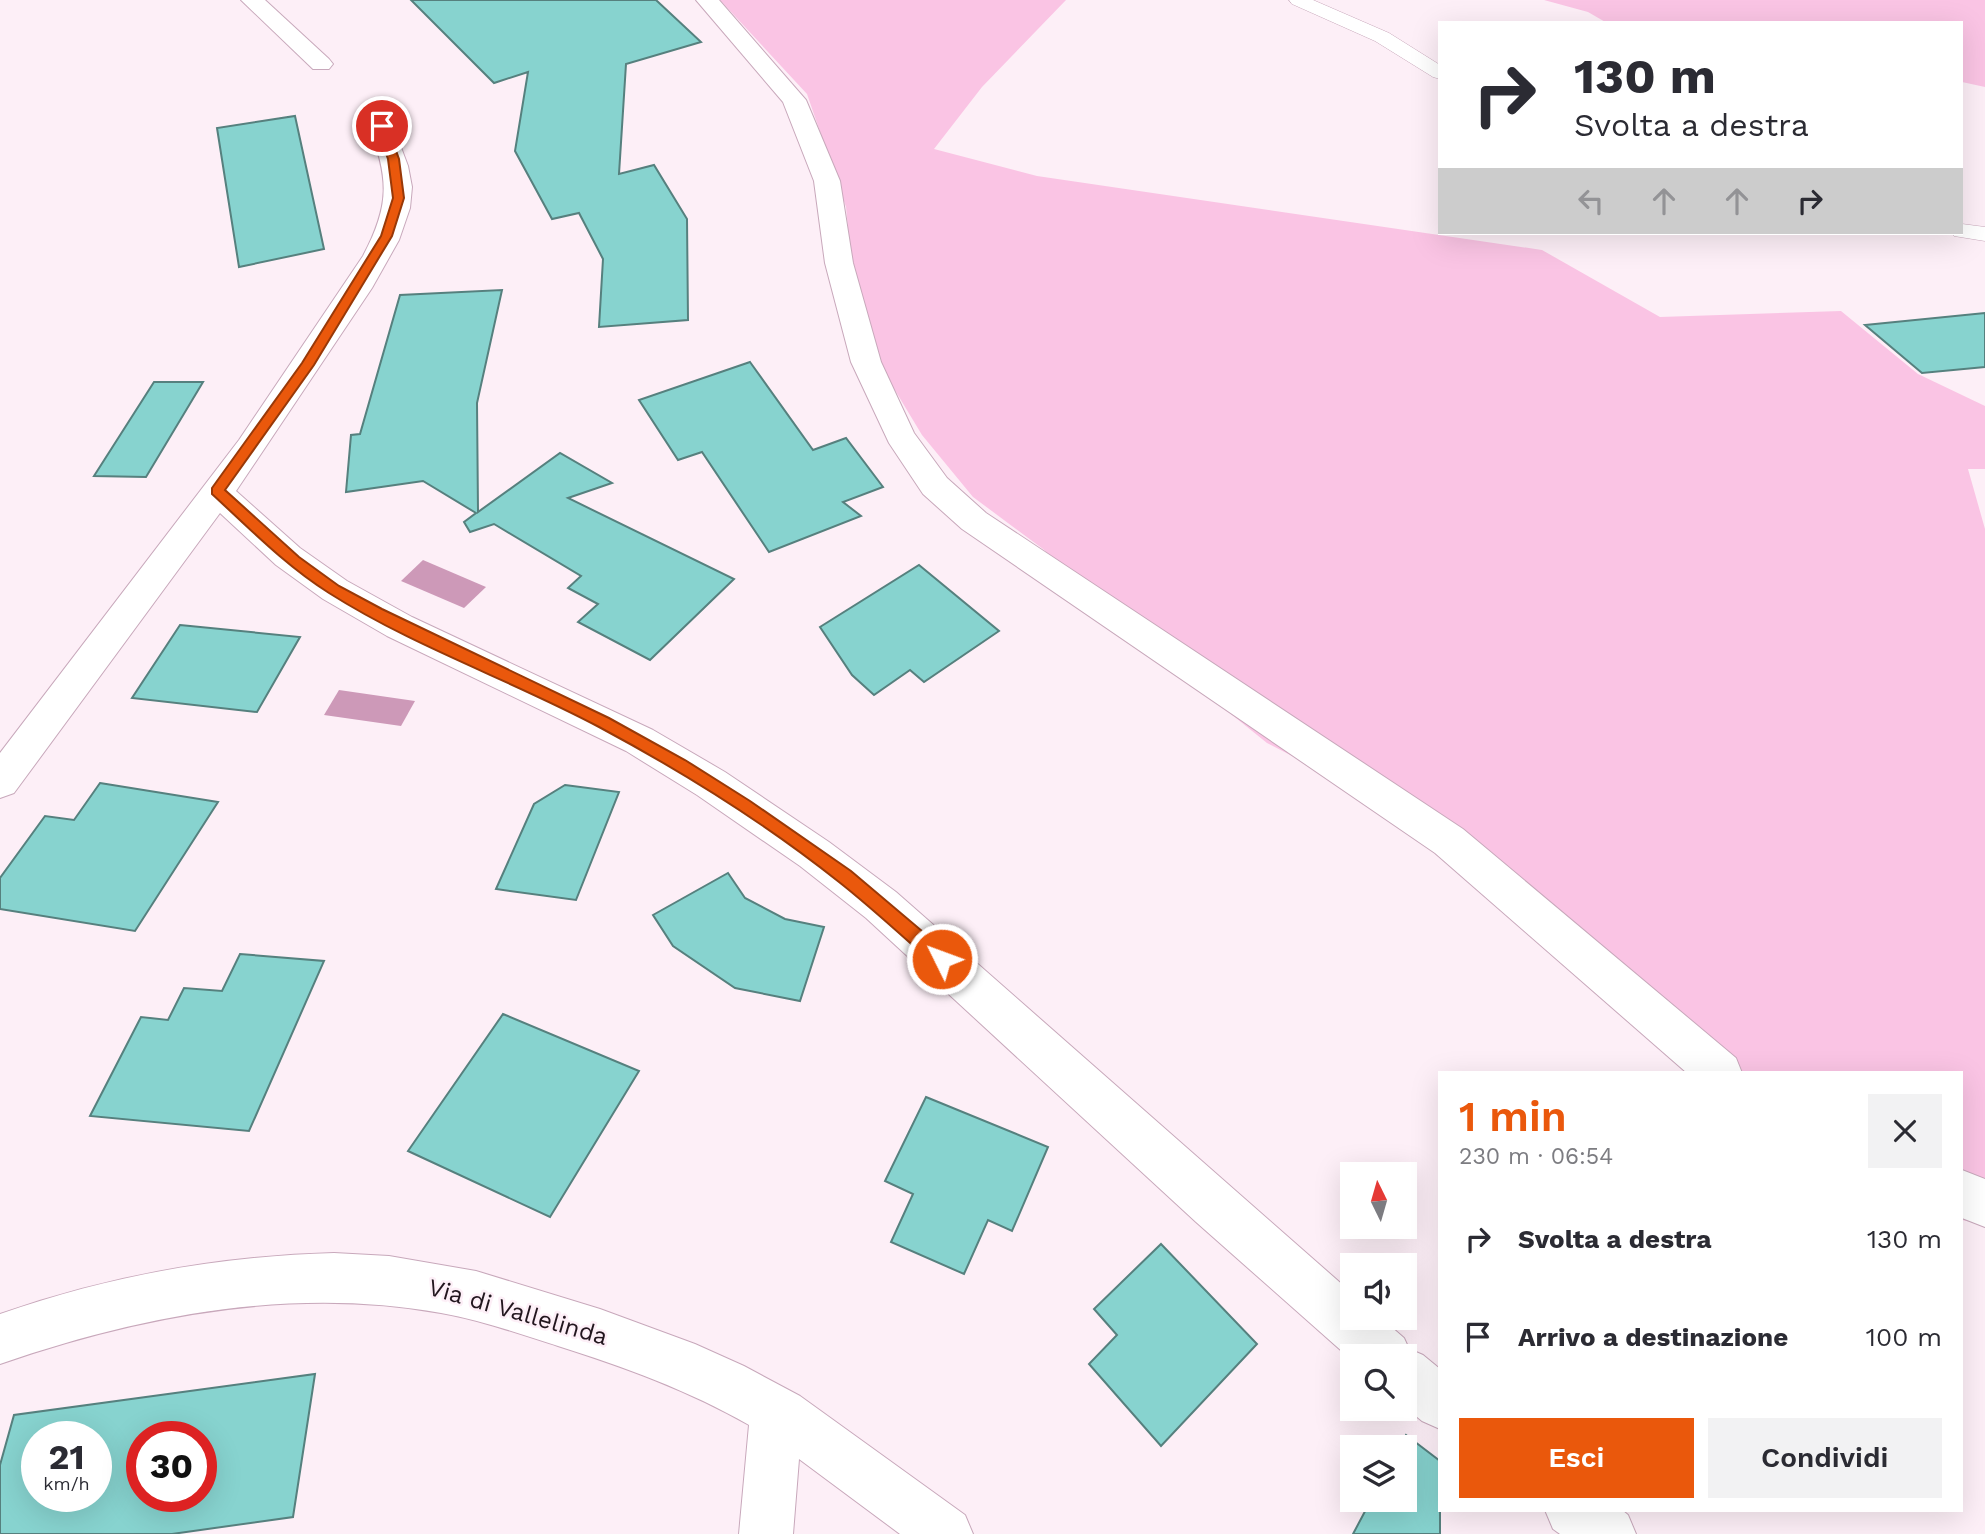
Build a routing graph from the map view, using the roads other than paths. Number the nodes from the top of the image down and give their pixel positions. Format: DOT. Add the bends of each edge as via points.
graph roads {
  1 [pos="252,0"];
  2 [pos="707,0"];
  3 [pos="1298,0"];
  4 [pos="321,64"];
  5 [pos="1438,73"];
  6 [pos="382,126"];
  7 [pos="1963,231"];
  8 [pos="1985,234"];
  9 [pos="217,491"];
  10 [pos="0,782"];
  11 [pos="1718,1071"];
  12 [pos="1963,1194"];
  13 [pos="1985,1203"];
  14 [pos="0,1339"];
  15 [pos="1372,1344"];
  16 [pos="1417,1383"];
  17 [pos="1438,1401"];
  18 [pos="776,1412"];
  19 [pos="1575,1512"];
  20 [pos="766,1534"];
  21 [pos="946,1534"];
  22 [pos="1609,1534"];
  1 -- 4 [label="street"];
  2 -- 11 [label="street" via="794,100 827,181 839,263 866,362 900,436 934,486 974,521 1449,841"];
  3 -- 5 [label="lane" via="1382,37"];
  6 -- 9 [label="street" via="394,159 398,198 386,236 302,374"];
  7 -- 8 [label="lane"];
  9 -- 10 [label="street"];
  9 -- 15 [label="street" via="294,561 334,589 636,740 734,798 826,862 881,905"];
  12 -- 13 [label="street"];
  14 -- 18 [label="street, Via di Vallelinda" via="101,1307 208,1288 309,1279 393,1281 487,1298 623,1342 699,1371"];
  16 -- 17 [label="street"];
  18 -- 20 [label="street"];
  18 -- 21 [label="street, Via di Vallelinda"];
  19 -- 22 [label="street"];
}
